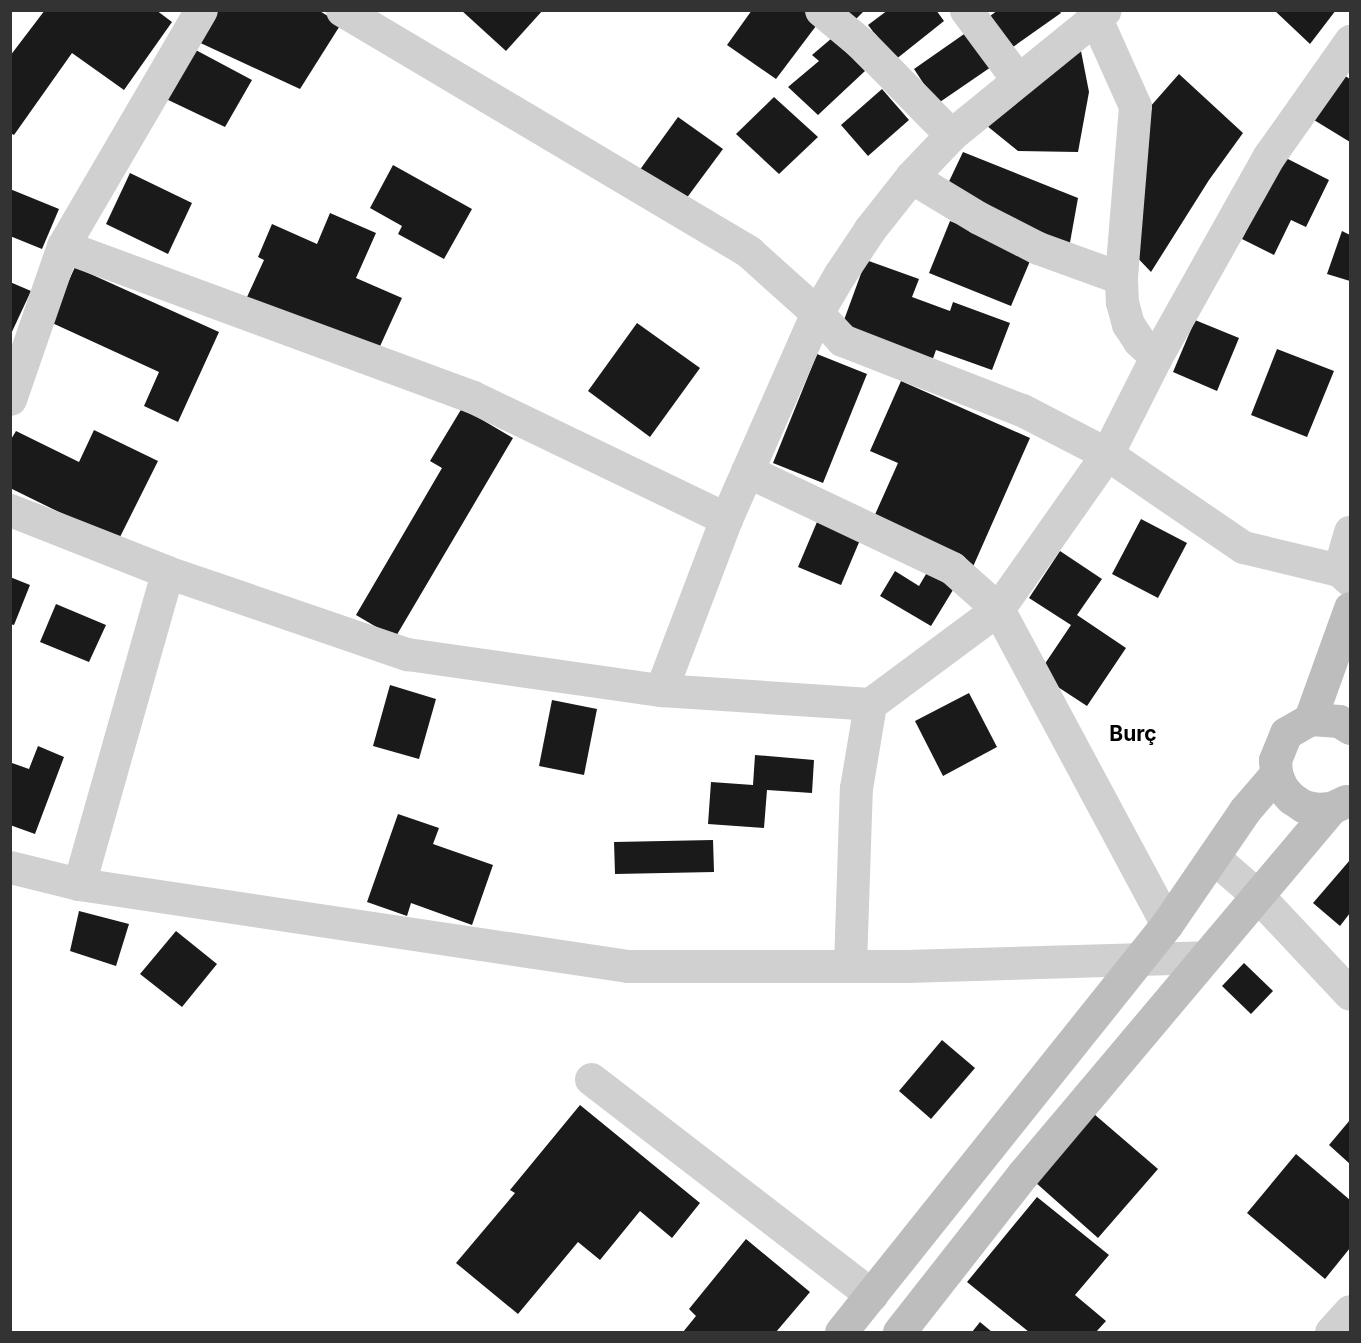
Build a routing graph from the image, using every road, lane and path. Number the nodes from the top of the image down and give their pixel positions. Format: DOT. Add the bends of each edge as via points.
graph roads {
  1 [pos="201,10"];
  2 [pos="342,10"];
  3 [pos="821,10"];
  4 [pos="966,10"];
  5 [pos="1098,13"];
  6 [pos="1350,41"];
  7 [pos="1018,80"];
  8 [pos="951,135"];
  9 [pos="911,177"];
  10 [pos="63,246"];
  11 [pos="1121,278"];
  12 [pos="817,314"];
  13 [pos="1155,357"];
  14 [pos="10,399"];
  15 [pos="1107,454"];
  16 [pos="747,471"];
  17 [pos="10,510"];
  18 [pos="726,519"];
  19 [pos="1350,532"];
  20 [pos="167,572"];
  21 [pos="1345,575"];
  22 [pos="1350,608"];
  23 [pos="998,609"];
  24 [pos="661,690"];
  25 [pos="870,704"];
  26 [pos="1311,719"];
  27 [pos="1350,728"];
  28 [pos="1276,774"];
  29 [pos="1341,803"];
  30 [pos="1213,857"];
  31 [pos="10,867"];
  32 [pos="80,884"];
  33 [pos="1258,896"];
  34 [pos="1167,924"];
  35 [pos="1204,957"];
  36 [pos="1139,960"];
  37 [pos="850,965"];
  38 [pos="1350,994"];
  39 [pos="591,1079"];
  40 [pos="871,1295"];
  41 [pos="1350,1311"];
  42 [pos="841,1332"];
  43 [pos="898,1332"];
  44 [pos="1330,1332"];
  1 -- 10 [label="street"];
  2 -- 12 [label="street" via="749,252"];
  3 -- 8 [label="street" via="863,45"];
  4 -- 7 [label="street"];
  5 -- 7 [label="street"];
  5 -- 11 [label="street" via="1135,106"];
  6 -- 13 [label="street" via="1269,156"];
  7 -- 8 [label="street"];
  8 -- 9 [label="street"];
  9 -- 11 [label="street" via="1038,248"];
  9 -- 12 [label="street" via="870,229"];
  10 -- 14 [label="street"];
  10 -- 18 [label="street" via="473,396"];
  11 -- 13 [label="street" via="1128,324"];
  12 -- 15 [label="street" via="842,340 1022,410"];
  12 -- 16 [label="street"];
  13 -- 15 [label="street"];
  15 -- 21 [label="street" via="1243,547"];
  15 -- 23 [label="street"];
  16 -- 18 [label="street"];
  16 -- 23 [label="street" via="952,568"];
  17 -- 20 [label="street"];
  18 -- 24 [label="street"];
  19 -- 21 [label="street"];
  20 -- 24 [label="street" via="407,654"];
  20 -- 32 [label="street"];
  22 -- 26 [label="main road"];
  23 -- 25 [label="street"];
  23 -- 34 [label="street"];
  24 -- 25 [label="street"];
  25 -- 37 [label="street" via="856,788"];
  26 -- 27 [label="main road" via="1339,721"];
  26 -- 28 [label="main road" via="1286,733 1279,746"];
  28 -- 29 [label="main road" via="1291,798 1317,809"];
  28 -- 30 [label="main road"];
  29 -- 33 [label="main road"];
  30 -- 33 [label="street"];
  30 -- 34 [label="main road"];
  31 -- 32 [label="street"];
  32 -- 37 [label="street" via="628,966"];
  33 -- 35 [label="main road"];
  33 -- 38 [label="street"];
  34 -- 36 [label="main road"];
  35 -- 36 [label="street"];
  35 -- 43 [label="main road" via="1023,1174"];
  36 -- 37 [label="street"];
  36 -- 40 [label="main road"];
  39 -- 40 [label="street"];
  40 -- 42 [label="main road"];
  41 -- 44 [label="street"];
}
